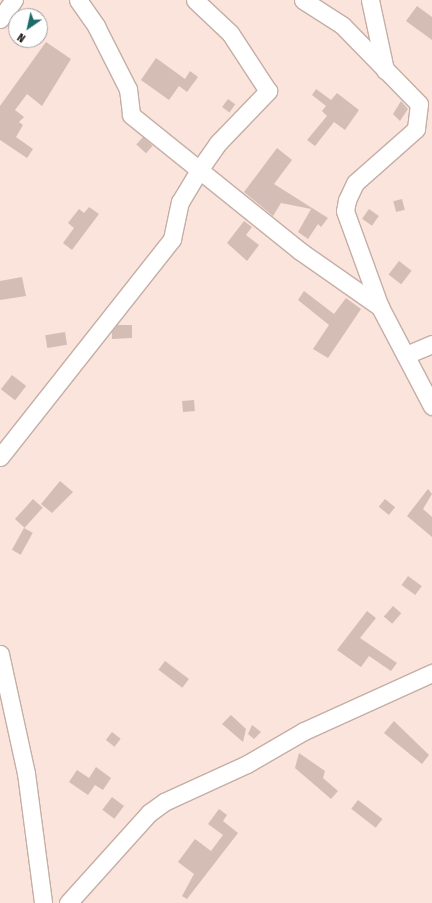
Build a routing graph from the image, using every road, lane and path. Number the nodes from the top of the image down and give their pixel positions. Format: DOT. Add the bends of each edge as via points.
graph roads {
  1 [pos="14,0"];
  2 [pos="78,0"];
  3 [pos="90,0"];
  4 [pos="195,0"];
  5 [pos="303,0"];
  6 [pos="370,0"];
  7 [pos="0,19"];
  8 [pos="96,26"];
  9 [pos="386,70"];
  10 [pos="200,170"];
  11 [pos="380,307"];
  12 [pos="432,344"];
  13 [pos="406,354"];
  14 [pos="432,406"];
  15 [pos="0,457"];
  16 [pos="0,654"];
  17 [pos="432,673"];
  18 [pos="43,903"];
  19 [pos="68,903"];
  1 -- 7 [label="street"];
  2 -- 8 [label="street"];
  3 -- 8 [label="street"];
  4 -- 10 [label="street" via="230,33 268,91 217,144"];
  5 -- 9 [label="street" via="342,25"];
  6 -- 9 [label="street"];
  8 -- 10 [label="street" via="128,89 132,115"];
  9 -- 11 [label="street" via="419,104 416,129 355,183 345,211"];
  10 -- 11 [label="street" via="300,251"];
  10 -- 15 [label="street" via="180,202 172,239"];
  11 -- 13 [label="street"];
  12 -- 13 [label="street"];
  13 -- 14 [label="street"];
  16 -- 18 [label="street" via="26,772"];
  17 -- 19 [label="street" via="304,731 247,764 164,802 149,813"];
}
